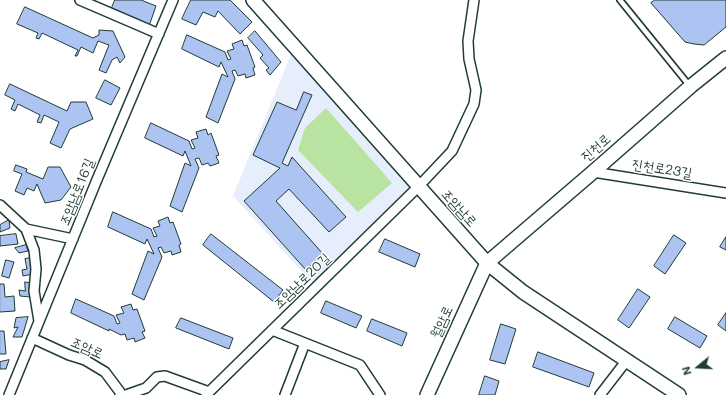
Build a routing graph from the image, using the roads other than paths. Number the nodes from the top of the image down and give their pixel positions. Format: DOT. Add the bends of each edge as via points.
graph roads {
  1 [pos="80,0"];
  2 [pos="173,0"];
  3 [pos="253,0"];
  4 [pos="474,0"];
  5 [pos="620,0"];
  6 [pos="159,34"];
  7 [pos="726,58"];
  8 [pos="690,86"];
  9 [pos="593,172"];
  10 [pos="418,187"];
  11 [pos="726,193"];
  12 [pos="0,205"];
  13 [pos="26,229"];
  14 [pos="72,239"];
  15 [pos="486,263"];
  16 [pos="39,323"];
  17 [pos="272,330"];
  18 [pos="32,338"];
  19 [pos="305,343"];
  20 [pos="627,360"];
  21 [pos="208,394"];
  22 [pos="9,395"];
  23 [pos="120,395"];
  24 [pos="126,395"];
  25 [pos="285,395"];
  26 [pos="380,395"];
  27 [pos="427,395"];
  28 [pos="600,395"];
  29 [pos="679,395"];
  1 -- 6 [label="street"];
  2 -- 6 [label="street, 조암남로16길"];
  3 -- 10 [label="main road, 조암남로"];
  4 -- 10 [label="street, 조암남로20길" via="468,42 476,90 474,104 452,150"];
  5 -- 8 [label="lane"];
  6 -- 14 [label="street, 조암남로16길"];
  7 -- 8 [label="main road, 진천로"];
  8 -- 9 [label="main road, 진천로"];
  9 -- 11 [label="street, 진천로23길"];
  9 -- 15 [label="main road, 진천로"];
  10 -- 15 [label="main road, 조암남로"];
  10 -- 17 [label="street, 조암남로20길"];
  12 -- 13 [label="street"];
  13 -- 14 [label="street"];
  13 -- 16 [label="street" via="34,250 34,291"];
  14 -- 16 [label="street, 조암남로16길"];
  15 -- 20 [label="main road, 조암남로" via="523,292"];
  15 -- 27 [label="main road, 월암로"];
  16 -- 18 [label="street, 조암남로16길"];
  17 -- 19 [label="street"];
  17 -- 21 [label="street, 조암남로20길"];
  18 -- 22 [label="street, 조암남로16길"];
  18 -- 23 [label="street, 조암로" via="85,360 105,372"];
  19 -- 25 [label="street"];
  19 -- 26 [label="street" via="360,365"];
  20 -- 28 [label="street"];
  20 -- 29 [label="main road, 조암남로"];
  21 -- 24 [label="street" via="165,376 157,377 146,388"];
}
